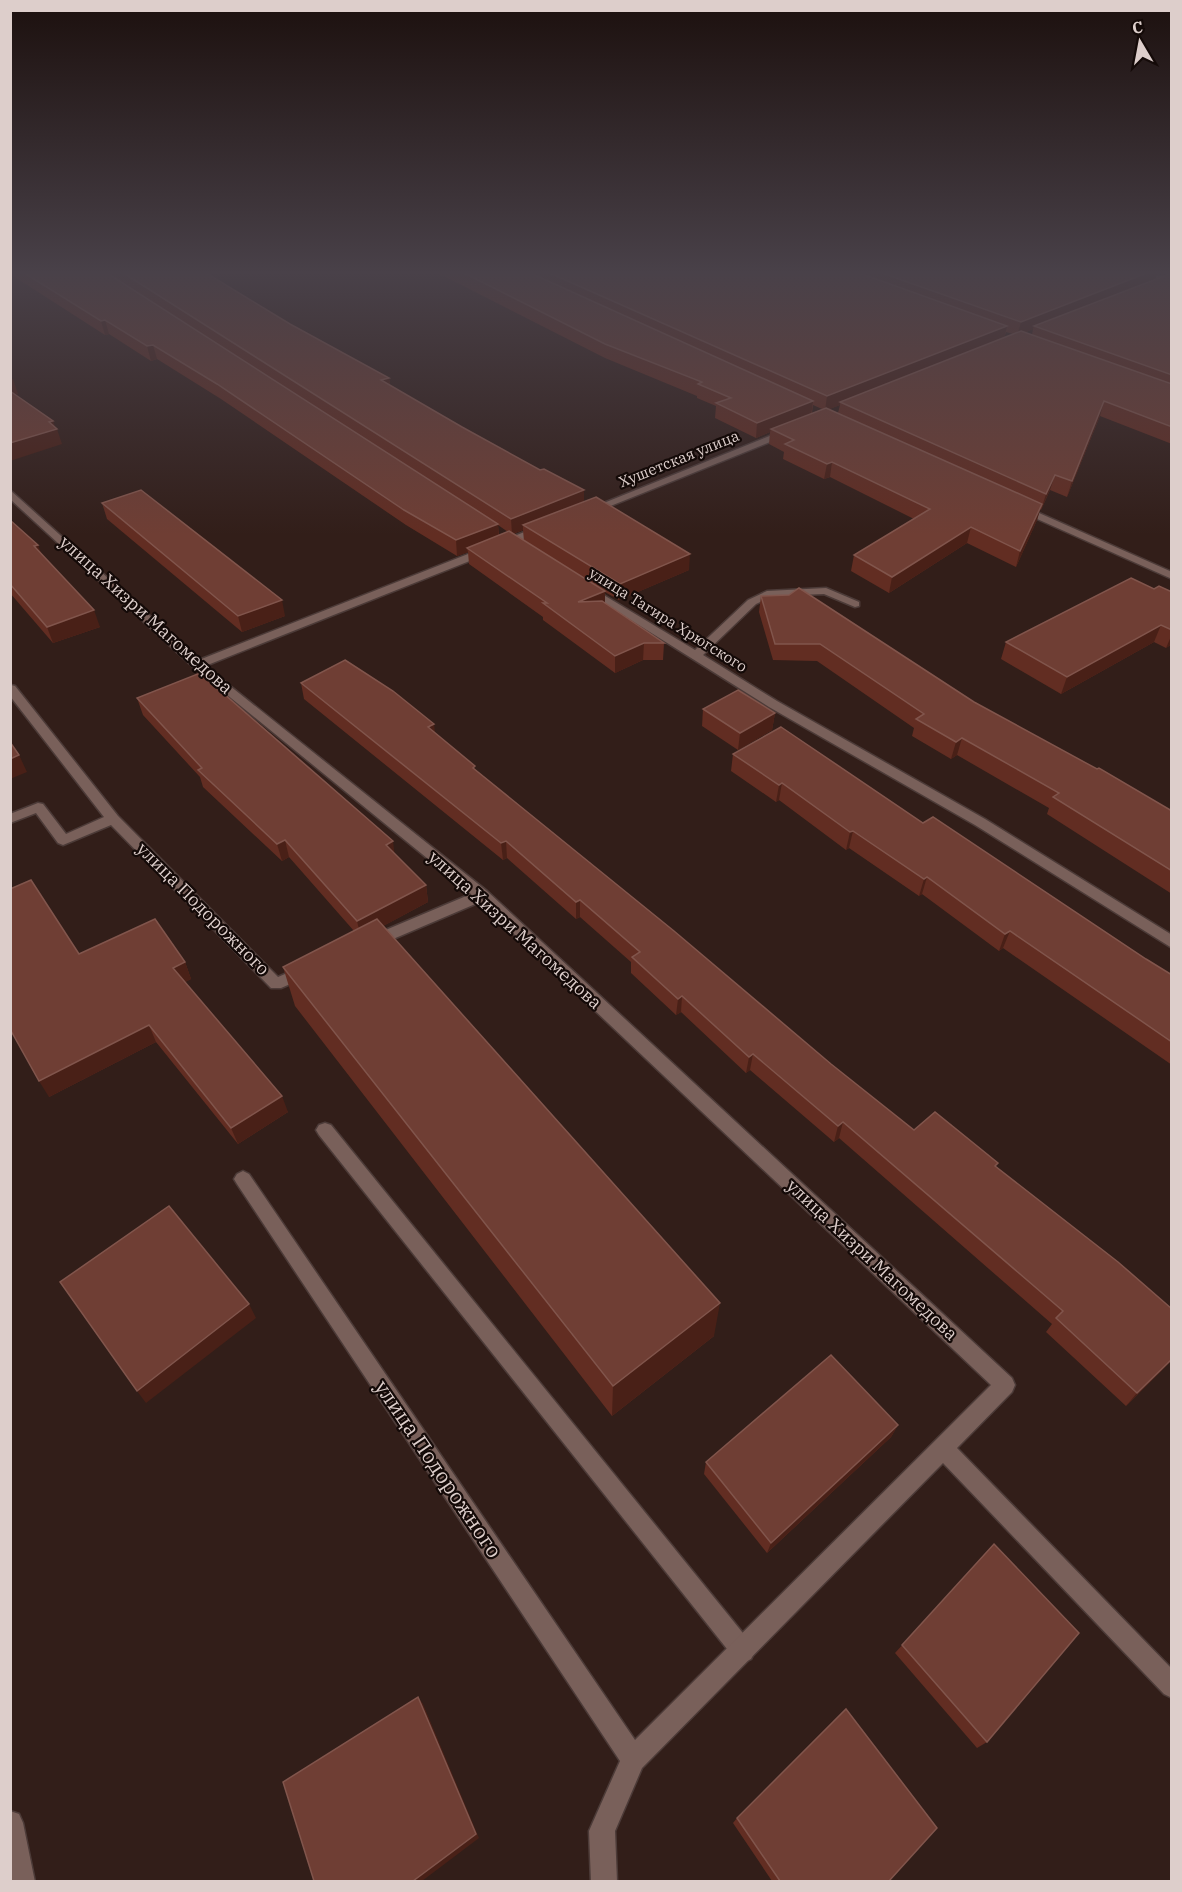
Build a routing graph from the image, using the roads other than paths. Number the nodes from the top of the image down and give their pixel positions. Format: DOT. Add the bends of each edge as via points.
graph roads {
  1 [pos="801,427"];
  2 [pos="10,493"];
  3 [pos="1008,502"];
  4 [pos="578,515"];
  5 [pos="556,524"];
  6 [pos="1172,576"];
  7 [pos="580,583"];
  8 [pos="855,604"];
  9 [pos="696,655"];
  10 [pos="197,665"];
  11 [pos="11,689"];
  12 [pos="10,819"];
  13 [pos="113,819"];
  14 [pos="482,895"];
  15 [pos="1172,943"];
  16 [pos="363,946"];
  17 [pos="320,965"];
  18 [pos="325,1130"];
  19 [pos="243,1179"];
  20 [pos="942,1447"];
  21 [pos="743,1651"];
  22 [pos="1172,1686"];
  23 [pos="633,1759"];
  24 [pos="10,1823"];
  25 [pos="22,1881"];
  26 [pos="604,1881"];
  1 -- 4 [label="street, Хушетская улица"];
  2 -- 10 [label="street, улица Хизри Магомедова"];
  3 -- 6 [label="street"];
  5 -- 10 [label="street"];
  7 -- 9 [label="street, улица Тагира Хрюгского"];
  8 -- 9 [label="street" via="826,591 771,593 752,602"];
  9 -- 15 [label="street, улица Тагира Хрюгского" via="772,704 980,822"];
  10 -- 14 [label="street, улица Хизри Магомедова"];
  11 -- 13 [label="street, улица Подорожного"];
  12 -- 13 [label="street" via="38,807 63,840"];
  13 -- 17 [label="street, улица Подорожного" via="276,984"];
  14 -- 16 [label="street"];
  14 -- 20 [label="street, улица Хизри Магомедова" via="1005,1385"];
  18 -- 21 [label="street"];
  19 -- 23 [label="street, улица Подорожного"];
  20 -- 21 [label="street"];
  20 -- 22 [label="street"];
  21 -- 23 [label="street"];
  23 -- 26 [label="street" via="602,1831"];
  24 -- 25 [label="street"];
}
